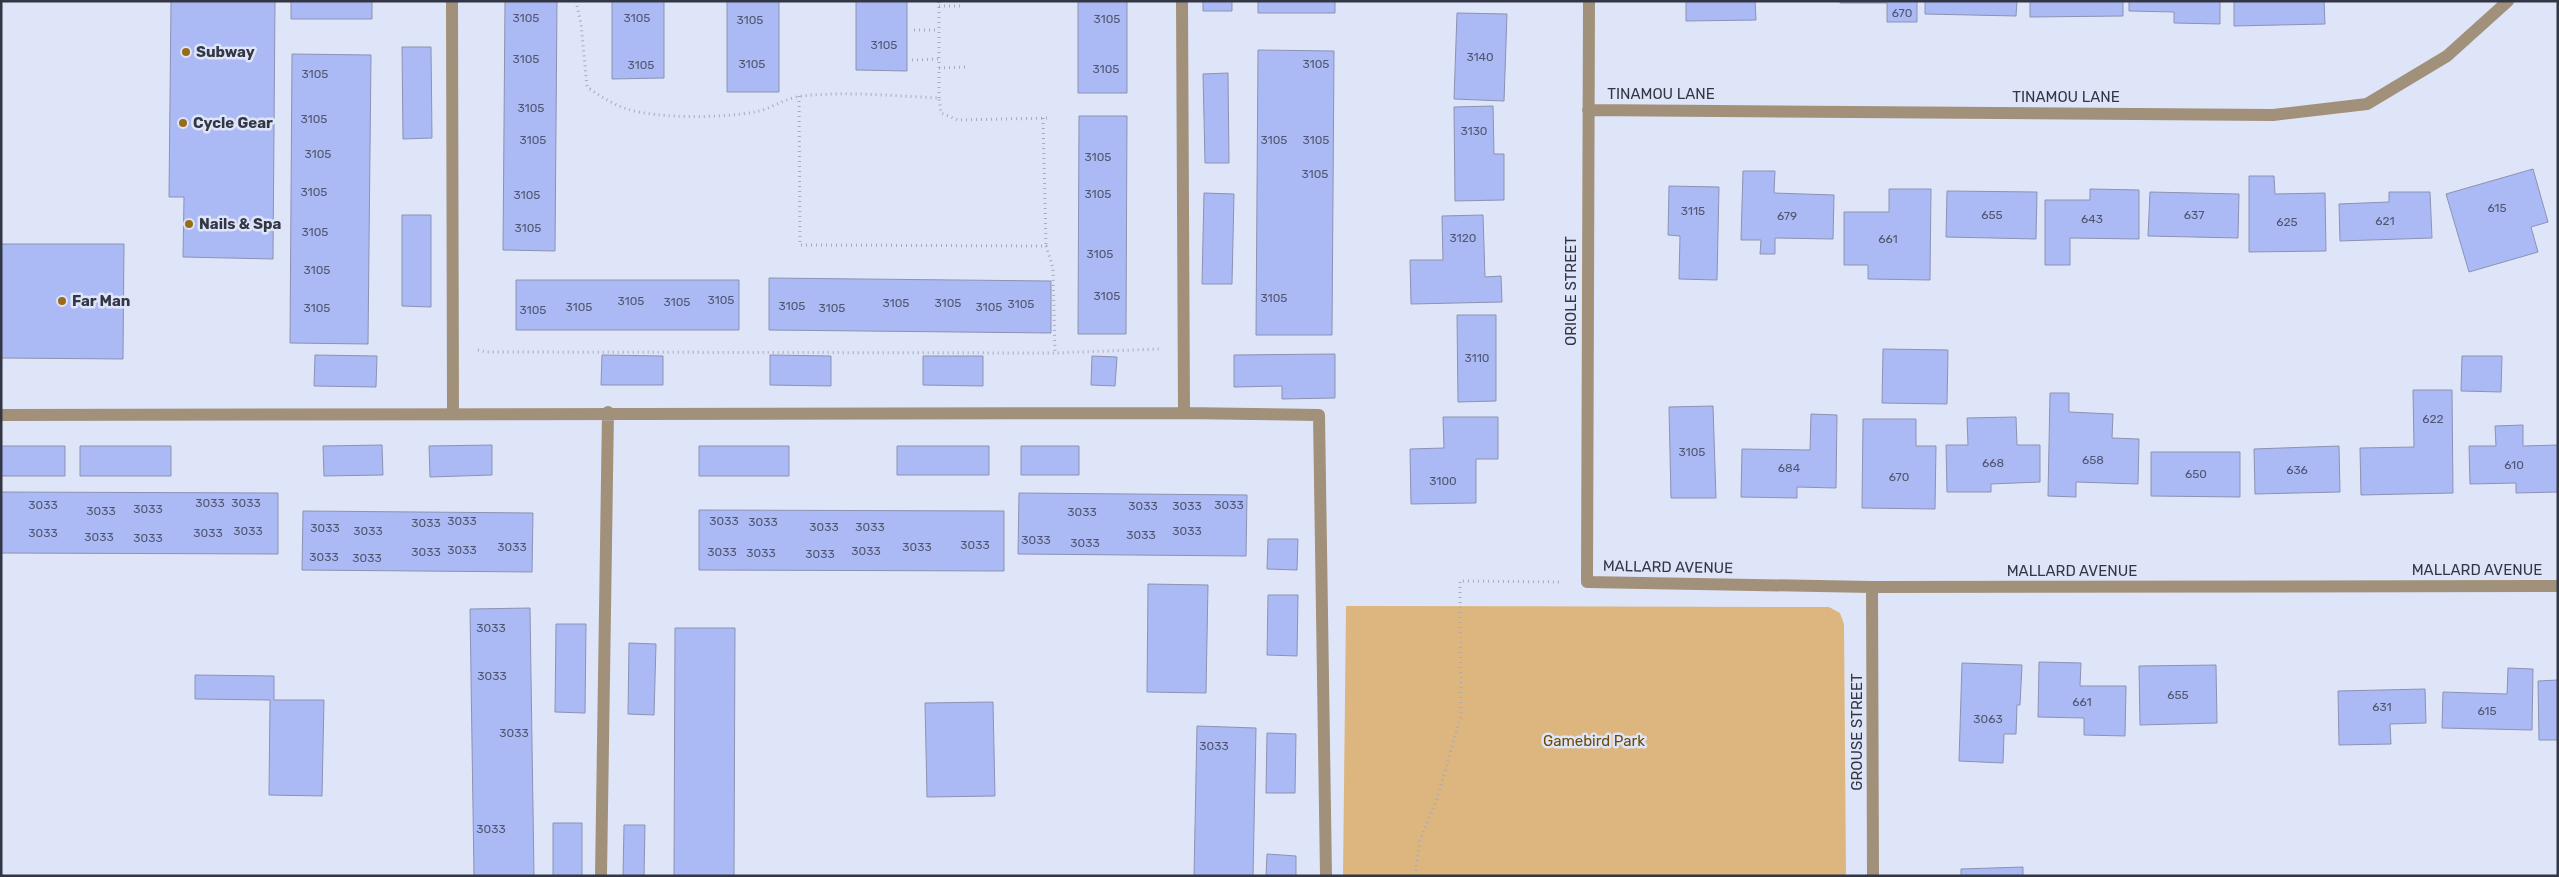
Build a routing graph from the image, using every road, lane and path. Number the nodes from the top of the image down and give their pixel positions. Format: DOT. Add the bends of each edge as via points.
graph roads {
  1 [pos="452,1"];
  2 [pos="576,1"];
  3 [pos="940,1"];
  4 [pos="1182,1"];
  5 [pos="1589,1"];
  6 [pos="2508,1"];
  7 [pos="939,6"];
  8 [pos="964,6"];
  9 [pos="914,30"];
  10 [pos="939,30"];
  11 [pos="939,59"];
  12 [pos="912,60"];
  13 [pos="966,67"];
  14 [pos="939,68"];
  15 [pos="800,96"];
  16 [pos="938,98"];
  17 [pos="1588,110"];
  18 [pos="1043,118"];
  19 [pos="1050,118"];
  20 [pos="1046,246"];
  21 [pos="477,340"];
  22 [pos="1159,340"];
  23 [pos="1055,353"];
  24 [pos="608,412"];
  25 [pos="453,413"];
  26 [pos="1184,413"];
  27 [pos="1,415"];
  28 [pos="1587,582"];
  29 [pos="2558,586"];
  30 [pos="1872,587"];
  31 [pos="602,876"];
  32 [pos="1326,876"];
  33 [pos="1415,876"];
  34 [pos="1873,876"];
  1 -- 25 [label="street"];
  2 -- 15 [label="path" via="587,87 628,110 718,116 757,112"];
  3 -- 7 [label="path"];
  4 -- 26 [label="street"];
  5 -- 17 [label="street, ORIOLE STREET"];
  6 -- 17 [label="street, TINAMOU LANE" via="2447,56 2367,104 2273,114"];
  7 -- 8 [label="path"];
  7 -- 10 [label="path"];
  9 -- 10 [label="path"];
  10 -- 11 [label="path"];
  11 -- 12 [label="path"];
  11 -- 14 [label="path"];
  13 -- 14 [label="path"];
  14 -- 16 [label="path"];
  15 -- 16 [label="path"];
  15 -- 20 [label="path" via="800,245"];
  16 -- 18 [label="path" via="941,113 958,120"];
  17 -- 28 [label="street, ORIOLE STREET"];
  18 -- 19 [label="path"];
  18 -- 20 [label="path"];
  20 -- 23 [label="path" via="1053,268"];
  21 -- 23 [label="path" via="477,350 485,352"];
  22 -- 23 [label="path" via="1159,350"];
  24 -- 25 [label="street"];
  24 -- 26 [label="street"];
  24 -- 31 [label="street"];
  25 -- 27 [label="street"];
  26 -- 32 [label="street" via="1319,415"];
  28 -- 30 [label="street, MALLARD AVENUE"];
  28 -- 33 [label="path" via="1460,581 1461,715 1438,796 1420,840"];
  29 -- 30 [label="street, MALLARD AVENUE"];
  30 -- 34 [label="street, GROUSE STREET"];
}
